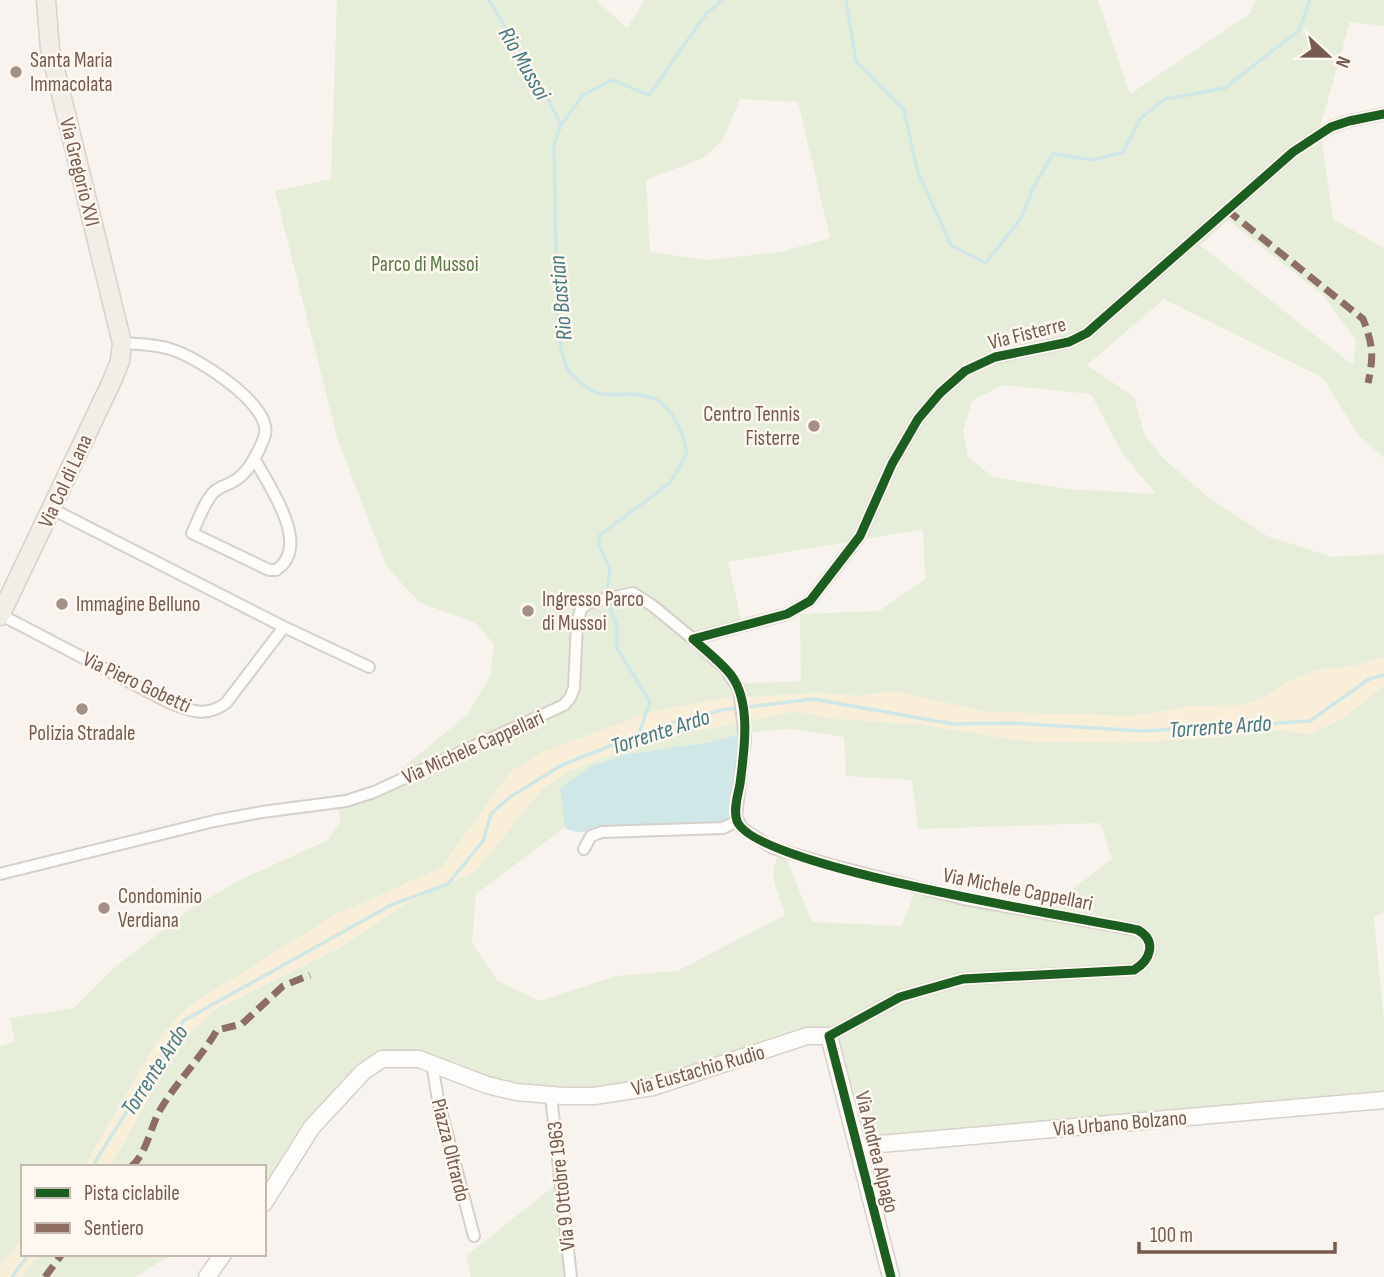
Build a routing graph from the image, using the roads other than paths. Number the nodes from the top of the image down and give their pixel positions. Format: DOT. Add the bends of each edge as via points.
graph roads {
  1 [pos="46,0"];
  2 [pos="1384,114"];
  3 [pos="122,343"];
  4 [pos="254,458"];
  5 [pos="52,509"];
  6 [pos="0,615"];
  7 [pos="284,627"];
  8 [pos="693,639"];
  9 [pos="369,667"];
  10 [pos="737,821"];
  11 [pos="584,849"];
  12 [pos="0,874"];
  13 [pos="829,1036"];
  14 [pos="432,1063"];
  15 [pos="551,1096"];
  16 [pos="1384,1100"];
  17 [pos="857,1146"];
  18 [pos="266,1200"];
  19 [pos="474,1236"];
  20 [pos="222,1256"];
  21 [pos="207,1277"];
  22 [pos="571,1277"];
  23 [pos="891,1277"];
  1 -- 3 [label="main road, Via Gregorio XVI" via="50,49"];
  2 -- 8 [label="street, Via Fisterre" via="1331,127 1293,152 1087,333 1069,342 995,357 965,371 918,419 860,536 810,601 787,614"];
  3 -- 4 [label="street" via="168,348 225,380 265,420 265,437"];
  3 -- 5 [label="main road, Via Col di Lana" via="117,369"];
  4 -- 4 [label="street" via="241,476 214,492 192,533 276,570 287,560 291,537"];
  5 -- 6 [label="main road, Via Col di Lana"];
  5 -- 7 [label="street"];
  6 -- 7 [label="street, Via Piero Gobetti" via="168,702 203,712 226,703"];
  7 -- 9 [label="street"];
  8 -- 10 [label="street, Via Michele Cappellari" via="739,689 745,730"];
  8 -- 12 [label="street, Via Michele Cappellari" via="640,596 629,593 588,603 578,618 573,693 560,708 346,801 214,821"];
  10 -- 11 [label="street" via="723,828 601,832 591,836"];
  10 -- 13 [label="street, Via Michele Cappellari" via="773,848 964,898 1138,930 1150,941 1148,957 1134,970 963,979 901,997"];
  13 -- 15 [label="street, Via Eustachio Rudio" via="807,1036 638,1090"];
  13 -- 17 [label="street, Via Andrea Alpago"];
  14 -- 15 [label="street, Via Eustachio Rudio" via="487,1085"];
  14 -- 18 [label="street, Via Eustachio Rudio" via="395,1058 372,1064 312,1128"];
  14 -- 19 [label="street, Piazza Oltrardo"];
  15 -- 22 [label="street, Via 9 Ottobre 1963"];
  16 -- 17 [label="street, Via Urbano Bolzano"];
  17 -- 23 [label="street, Via Andrea Alpago"];
  20 -- 21 [label="street"];
}
